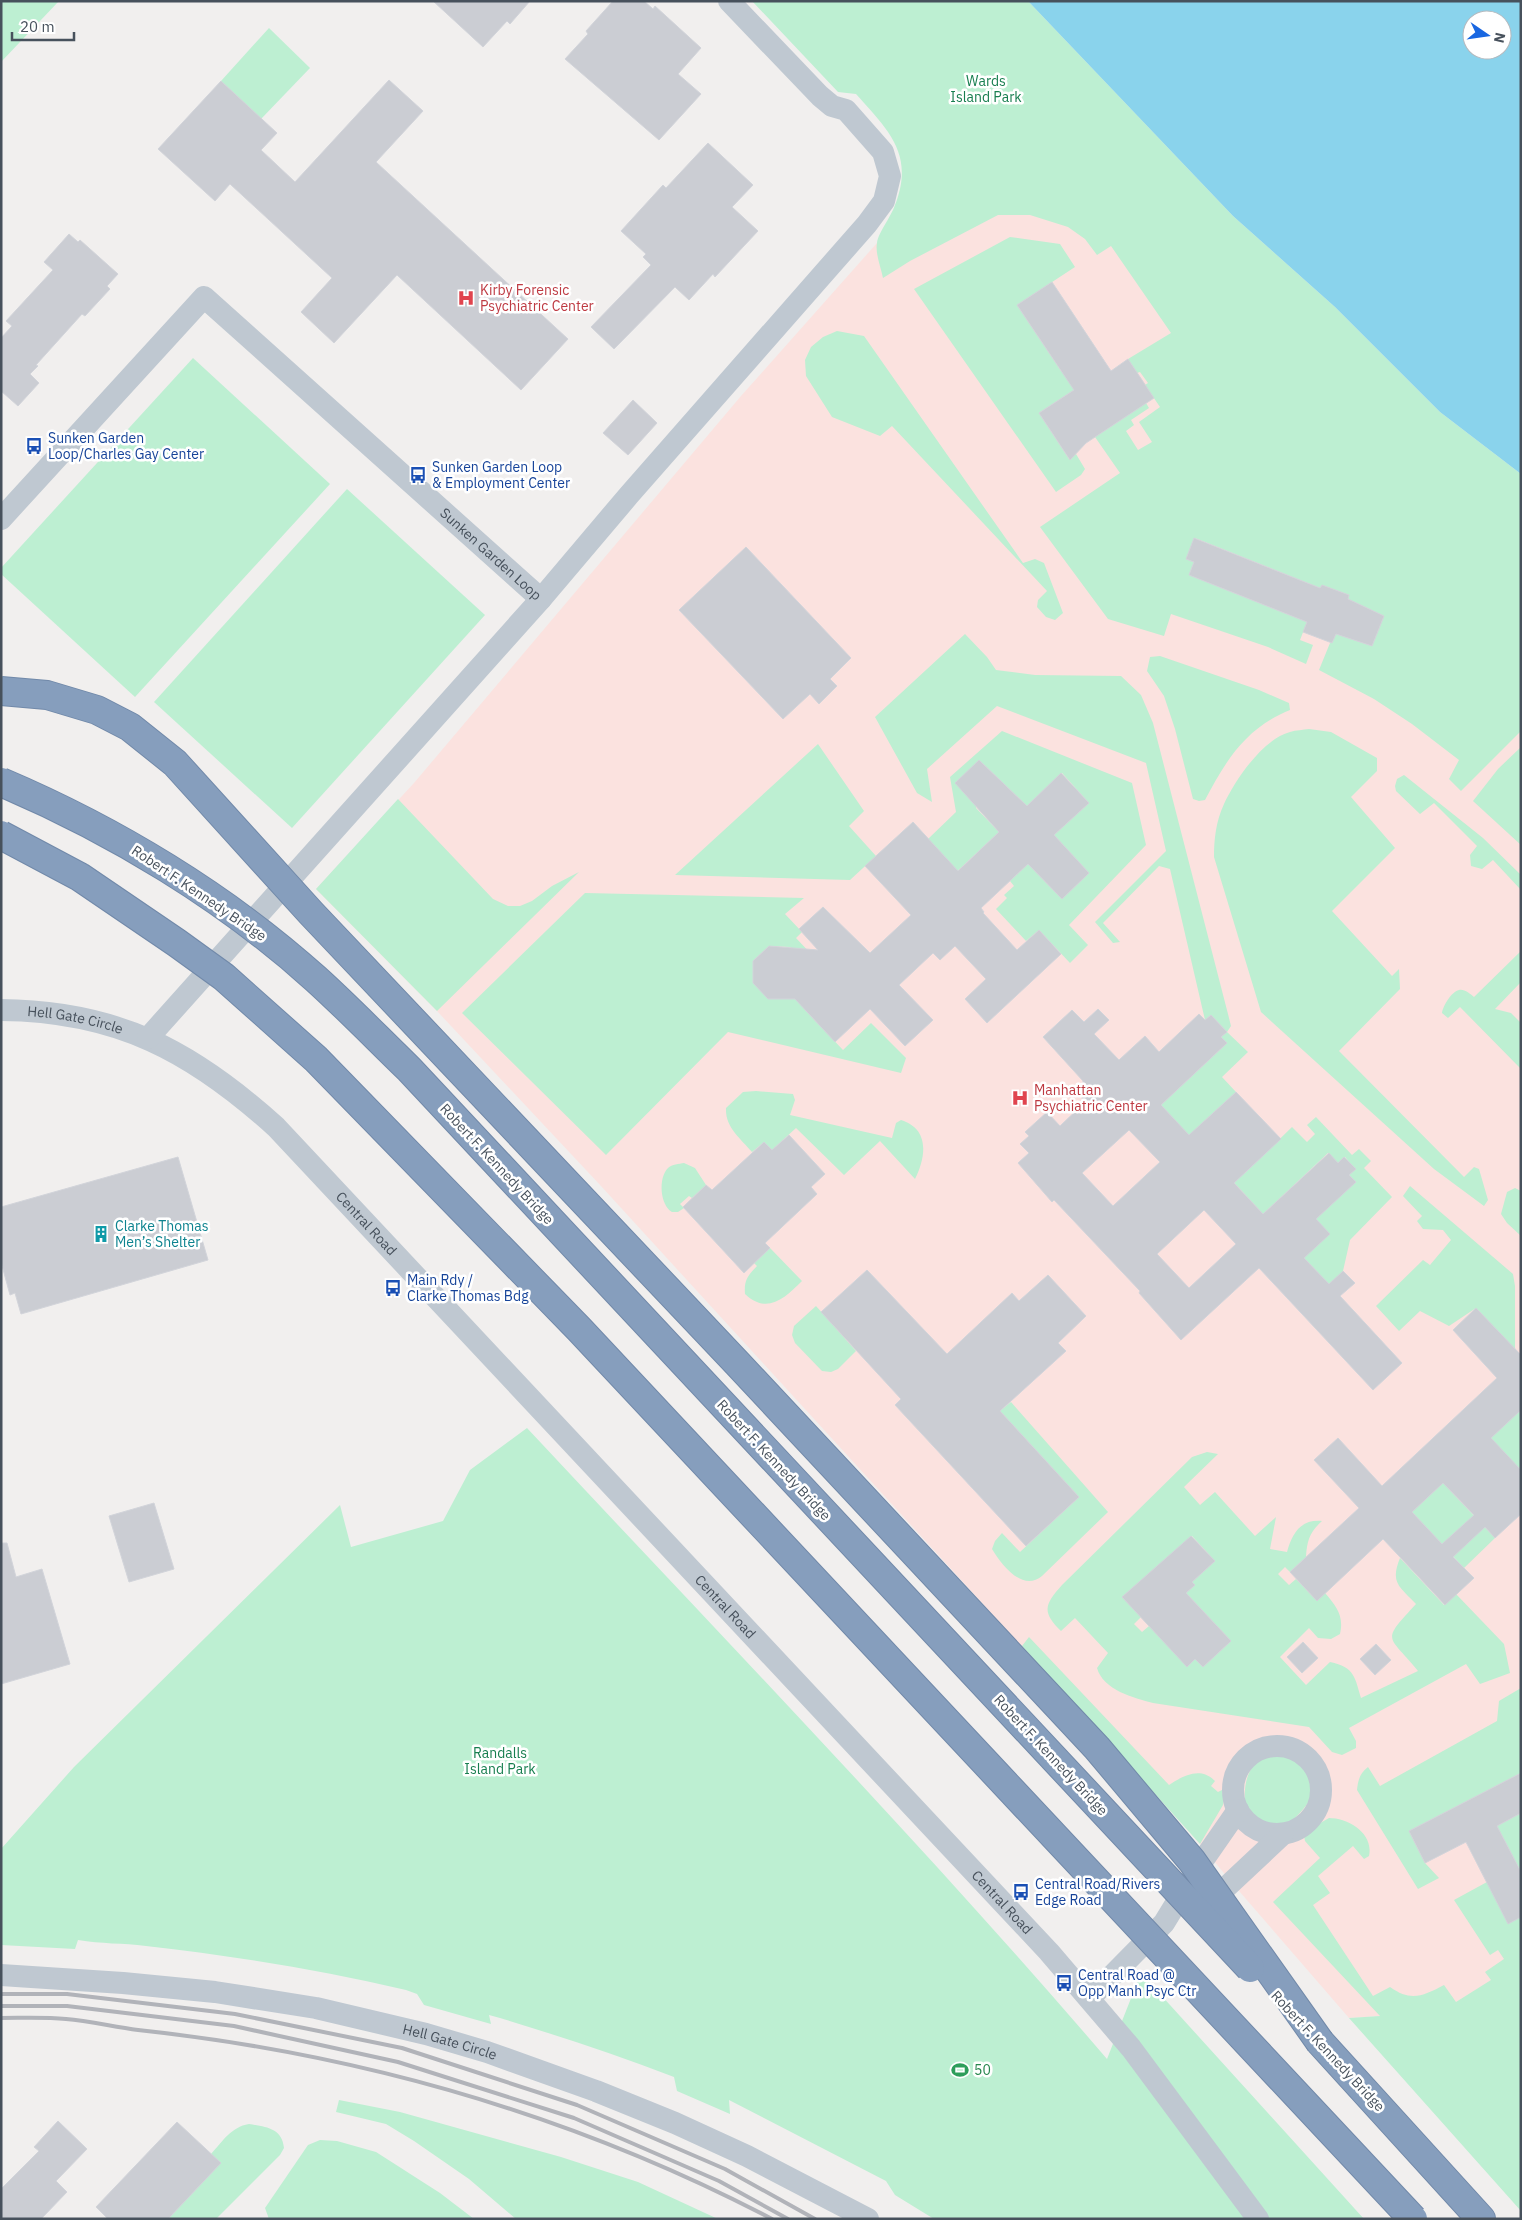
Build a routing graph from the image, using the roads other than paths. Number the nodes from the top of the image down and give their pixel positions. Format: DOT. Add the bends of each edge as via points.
graph roads {
  1 [pos="729,1"];
  2 [pos="1,519"];
  3 [pos="542,599"];
  4 [pos="1,691"];
  5 [pos="1,782"];
  6 [pos="1,834"];
  7 [pos="1,1010"];
  8 [pos="148,1038"];
  9 [pos="1238,1810"];
  10 [pos="1283,1834"];
  11 [pos="1164,1923"];
  12 [pos="1,1975"];
  13 [pos="1090,1998"];
  14 [pos="1320,2042"];
  15 [pos="868,2219"];
  16 [pos="1258,2219"];
  17 [pos="1413,2219"];
  18 [pos="1481,2219"];
  1 -- 3 [label="street" via="820,96 832,106 846,110 883,152 890,176 884,201"];
  2 -- 3 [label="street, Sunken Garden Loop" via="204,297"];
  3 -- 8 [label="street, Sunken Garden Loop"];
  4 -- 14 [label="highway, bridge" via="47,695 98,710 130,727 175,763 318,920 1084,1734 1192,1861"];
  5 -- 14 [label="highway, Robert F. Kennedy Bridge, bridge" via="82,820 189,883 277,946 354,1014"];
  6 -- 17 [label="highway, bridge" via="80,877 177,943 224,978 316,1060 579,1329"];
  7 -- 8 [label="street, Hell Gate Circle" via="64,1015"];
  8 -- 13 [label="street, Central Road" via="213,1075 276,1128"];
  9 -- 10 [label="street" via="1252,1827 1264,1833"];
  9 -- 10 [label="street" via="1232,1790 1234,1775 1242,1762 1267,1746 1282,1745 1296,1749 1317,1770 1320,1800 1306,1824"];
  9 -- 11 [label="street"];
  10 -- 11 [label="street" via="1219,1894"];
  11 -- 13 [label="street"];
  12 -- 15 [label="street, Hell Gate Circle" via="215,1992 316,2008 426,2034 487,2052 676,2123"];
  13 -- 16 [label="street, Central Road" via="1154,2078"];
  14 -- 18 [label="highway, Robert F. Kennedy Bridge"];
}
